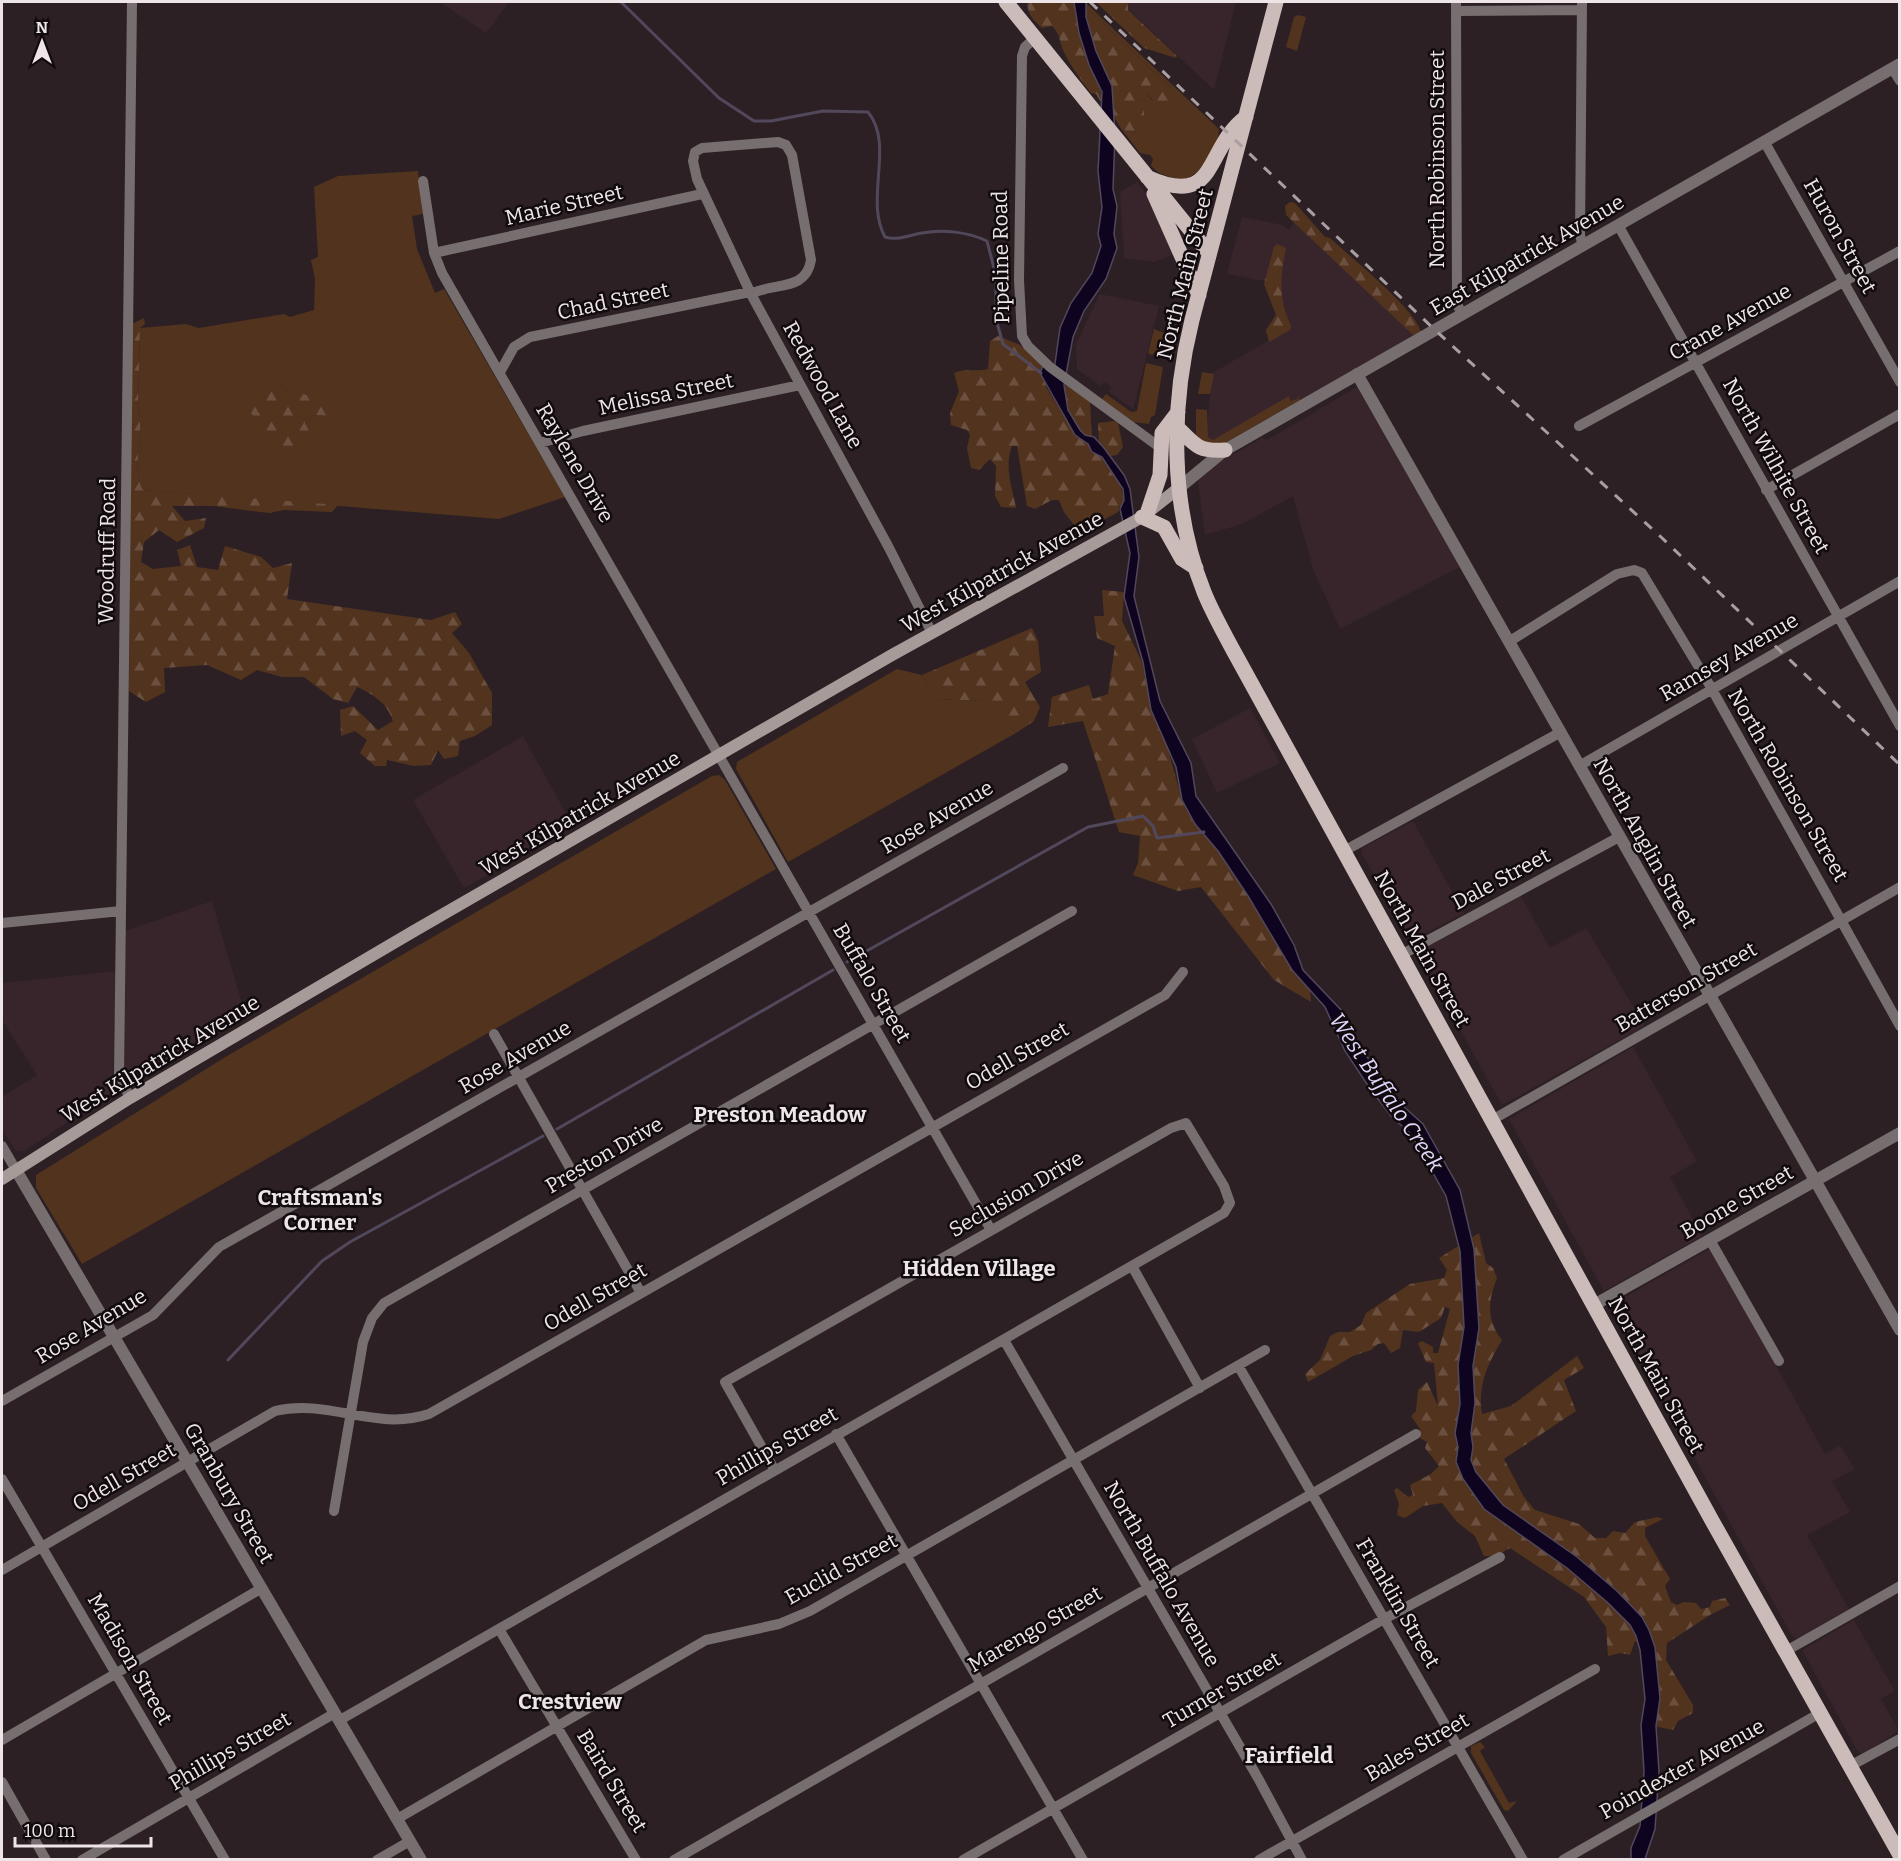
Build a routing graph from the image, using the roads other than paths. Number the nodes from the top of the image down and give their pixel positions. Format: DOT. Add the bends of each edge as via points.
graph roads {
  1 [pos="132,2"];
  2 [pos="1006,2"];
  3 [pos="1276,2"];
  4 [pos="1456,6"];
  5 [pos="1582,6"];
  6 [pos="1035,38"];
  7 [pos="1896,66"];
  8 [pos="1899,81"];
  9 [pos="1246,117"];
  10 [pos="1764,141"];
  11 [pos="695,152"];
  12 [pos="1145,176"];
  13 [pos="423,181"];
  14 [pos="702,194"];
  15 [pos="1618,225"];
  16 [pos="1583,246"];
  17 [pos="1899,251"];
  18 [pos="434,253"];
  19 [pos="1209,253"];
  20 [pos="1843,282"];
  21 [pos="751,293"];
  22 [pos="1199,295"];
  23 [pos="1462,314"];
  24 [pos="1696,363"];
  25 [pos="500,372"];
  26 [pos="1357,374"];
  27 [pos="1899,382"];
  28 [pos="800,385"];
  29 [pos="1899,414"];
  30 [pos="1177,419"];
  31 [pos="1580,426"];
  32 [pos="540,443"];
  33 [pos="1162,449"];
  34 [pos="1225,450"];
  35 [pos="1180,487"];
  36 [pos="1766,490"];
  37 [pos="1144,515"];
  38 [pos="1196,568"];
  39 [pos="1899,581"];
  40 [pos="1838,616"];
  41 [pos="932,633"];
  42 [pos="1510,641"];
  43 [pos="1712,691"];
  44 [pos="1899,726"];
  45 [pos="1561,732"];
  46 [pos="720,755"];
  47 [pos="1579,766"];
  48 [pos="1063,768"];
  49 [pos="1619,837"];
  50 [pos="1344,851"];
  51 [pos="1899,886"];
  52 [pos="121,910"];
  53 [pos="1072,911"];
  54 [pos="809,912"];
  55 [pos="1841,920"];
  56 [pos="2,923"];
  57 [pos="1401,955"];
  58 [pos="1183,972"];
  59 [pos="1710,997"];
  60 [pos="873,1024"];
  61 [pos="1899,1026"];
  62 [pos="494,1034"];
  63 [pos="519,1077"];
  64 [pos="130,1098"];
  65 [pos="1492,1120"];
  66 [pos="931,1127"];
  67 [pos="1899,1132"];
  68 [pos="2,1146"];
  69 [pos="16,1170"];
  70 [pos="2,1179"];
  71 [pos="1814,1181"];
  72 [pos="583,1190"];
  73 [pos="1230,1203"];
  74 [pos="991,1230"];
  75 [pos="1710,1240"];
  76 [pos="1132,1266"];
  77 [pos="641,1293"];
  78 [pos="1594,1305"];
  79 [pos="1899,1330"];
  80 [pos="115,1337"];
  81 [pos="1005,1340"];
  82 [pos="1265,1350"];
  83 [pos="1779,1361"];
  84 [pos="1239,1366"];
  85 [pos="1200,1388"];
  86 [pos="2,1401"];
  87 [pos="350,1414"];
  88 [pos="836,1434"];
  89 [pos="1416,1434"];
  90 [pos="1074,1460"];
  91 [pos="189,1463"];
  92 [pos="774,1469"];
  93 [pos="2,1479"];
  94 [pos="1313,1494"];
  95 [pos="334,1511"];
  96 [pos="41,1547"];
  97 [pos="908,1554"];
  98 [pos="1500,1557"];
  99 [pos="2,1570"];
  100 [pos="1899,1586"];
  101 [pos="1147,1587"];
  102 [pos="262,1588"];
  103 [pos="1384,1619"];
  104 [pos="499,1629"];
  105 [pos="1786,1652"];
  106 [pos="1595,1669"];
  107 [pos="116,1674"];
  108 [pos="981,1682"];
  109 [pos="1821,1713"];
  110 [pos="1221,1714"];
  111 [pos="338,1716"];
  112 [pos="557,1726"];
  113 [pos="1899,1739"];
  114 [pos="2,1740"];
  115 [pos="1458,1746"];
  116 [pos="1850,1766"];
  117 [pos="2,1782"];
  118 [pos="189,1798"];
  119 [pos="1054,1808"];
  120 [pos="397,1819"];
  121 [pos="410,1841"];
  122 [pos="1292,1841"];
  123 [pos="1899,1855"];
  124 [pos="46,1860"];
  125 [pos="82,1860"];
  126 [pos="225,1860"];
  127 [pos="377,1860"];
  128 [pos="421,1860"];
  129 [pos="636,1860"];
  130 [pos="674,1860"];
  131 [pos="963,1860"];
  132 [pos="1083,1860"];
  133 [pos="1259,1860"];
  134 [pos="1302,1860"];
  135 [pos="1523,1860"];
  136 [pos="1563,1860"];
  1 -- 52 [label="street, Woodruff Road"];
  2 -- 6 [label="main road"];
  3 -- 9 [label="main road, North Main Street"];
  4 -- 5 [label="street"];
  4 -- 23 [label="street, North Robinson Street" via="1457,304"];
  5 -- 16 [label="street"];
  6 -- 12 [label="main road"];
  6 -- 33 [label="street, Pipeline Road" via="1022,56 1022,336 1050,367"];
  7 -- 8 [label="street"];
  7 -- 10 [label="street, East Kilpatrick Avenue"];
  9 -- 12 [label="main road" via="1227,134 1200,183 1174,187"];
  9 -- 19 [label="main road, North Main Street"];
  10 -- 15 [label="street, East Kilpatrick Avenue"];
  10 -- 20 [label="street, Huron Street"];
  11 -- 14 [label="street, Redwood Lane" via="693,160"];
  11 -- 21 [label="street, Chad Street" via="702,148 778,142 786,145 792,155 811,260 809,270 797,282"];
  12 -- 19 [label="main road"];
  12 -- 22 [label="main road"];
  13 -- 18 [label="street, Raylene Drive"];
  14 -- 18 [label="street, Marie Street"];
  14 -- 21 [label="street, Redwood Lane"];
  15 -- 16 [label="street, East Kilpatrick Avenue"];
  15 -- 24 [label="street, North Wilhite Street"];
  16 -- 23 [label="street, East Kilpatrick Avenue"];
  17 -- 20 [label="street, Crane Avenue"];
  18 -- 25 [label="street, Raylene Drive"];
  19 -- 22 [label="main road, North Main Street"];
  20 -- 24 [label="street, Crane Avenue"];
  20 -- 27 [label="street, Huron Street"];
  21 -- 25 [label="street, Chad Street" via="530,338 514,347"];
  21 -- 28 [label="street, Redwood Lane"];
  22 -- 30 [label="main road, North Main Street" via="1189,331"];
  23 -- 26 [label="street, East Kilpatrick Avenue"];
  24 -- 31 [label="street, Crane Avenue"];
  24 -- 36 [label="street, North Wilhite Street"];
  25 -- 32 [label="street, Raylene Drive"];
  26 -- 34 [label="street, East Kilpatrick Avenue"];
  26 -- 42 [label="street, North Anglin Street"];
  28 -- 32 [label="street, Melissa Street"];
  28 -- 41 [label="street, Redwood Lane"];
  29 -- 36 [label="street"];
  30 -- 33 [label="main road" via="1162,433"];
  30 -- 34 [label="main road" via="1200,448"];
  30 -- 35 [label="main road, North Main Street"];
  32 -- 46 [label="street, Raylene Drive"];
  33 -- 37 [label="main road" via="1160,475"];
  34 -- 35 [label="street, East Kilpatrick Avenue"];
  35 -- 37 [label="main road, West Kilpatrick Avenue"];
  35 -- 38 [label="main road, North Main Street" via="1185,528"];
  36 -- 40 [label="street, North Wilhite Street"];
  37 -- 38 [label="main road" via="1164,527 1182,559"];
  37 -- 41 [label="main road, West Kilpatrick Avenue"];
  38 -- 50 [label="main road, North Main Street" via="1210,607"];
  39 -- 40 [label="street, Ramsey Avenue"];
  40 -- 43 [label="street, Ramsey Avenue"];
  40 -- 44 [label="street, North Wilhite Street"];
  41 -- 46 [label="main road, West Kilpatrick Avenue"];
  42 -- 43 [label="street, North Robinson Street" via="1617,574 1634,570 1650,583"];
  42 -- 45 [label="street, North Anglin Street"];
  43 -- 47 [label="street, Ramsey Avenue"];
  43 -- 55 [label="street, North Robinson Street"];
  45 -- 47 [label="street, North Anglin Street"];
  45 -- 50 [label="street"];
  46 -- 54 [label="street, Buffalo Street"];
  46 -- 64 [label="main road, West Kilpatrick Avenue"];
  47 -- 49 [label="street, North Anglin Street"];
  48 -- 54 [label="street, Rose Avenue"];
  49 -- 57 [label="street, Dale Street"];
  49 -- 59 [label="street, North Anglin Street"];
  50 -- 57 [label="main road, North Main Street"];
  51 -- 55 [label="street, Batterson Street"];
  52 -- 56 [label="street"];
  52 -- 64 [label="street, Woodruff Road" via="119,1076"];
  53 -- 60 [label="street, Preston Drive"];
  54 -- 60 [label="street, Buffalo Street"];
  54 -- 63 [label="street, Rose Avenue"];
  55 -- 59 [label="street, Batterson Street"];
  55 -- 61 [label="street, North Robinson Street"];
  57 -- 65 [label="main road, North Main Street"];
  58 -- 66 [label="street, Odell Street" via="1165,995"];
  59 -- 65 [label="street, Batterson Street"];
  59 -- 71 [label="street, North Anglin Street"];
  60 -- 66 [label="street, Buffalo Street"];
  60 -- 72 [label="street, Preston Drive"];
  62 -- 63 [label="street"];
  63 -- 72 [label="street"];
  63 -- 80 [label="street, Rose Avenue" via="219,1247 158,1311"];
  64 -- 69 [label="main road, West Kilpatrick Avenue"];
  65 -- 78 [label="main road, North Main Street"];
  66 -- 74 [label="street, Buffalo Street"];
  66 -- 77 [label="street, Odell Street"];
  67 -- 71 [label="street, Boone Street"];
  68 -- 69 [label="street, Granbury Street"];
  69 -- 70 [label="main road, West Kilpatrick Avenue"];
  69 -- 80 [label="street, Granbury Street"];
  71 -- 75 [label="street, Boone Street"];
  71 -- 79 [label="street, North Anglin Street"];
  72 -- 77 [label="street"];
  72 -- 87 [label="street, Preston Drive" via="384,1303 367,1329"];
  73 -- 74 [label="street, Seclusion Drive" via="1224,1186 1185,1123"];
  73 -- 76 [label="street, Phillips Street" via="1224,1213"];
  74 -- 92 [label="street, Seclusion Drive" via="725,1382"];
  75 -- 78 [label="street, Boone Street"];
  75 -- 83 [label="street"];
  76 -- 81 [label="street, Phillips Street"];
  76 -- 85 [label="street"];
  77 -- 87 [label="street, Odell Street" via="429,1414 396,1422"];
  78 -- 105 [label="main road, North Main Street"];
  80 -- 86 [label="street, Rose Avenue"];
  80 -- 91 [label="street, Granbury Street"];
  81 -- 88 [label="street, Phillips Street"];
  81 -- 90 [label="street, North Buffalo Avenue"];
  82 -- 84 [label="street, Euclid Street"];
  84 -- 85 [label="street, Euclid Street"];
  84 -- 94 [label="street, Franklin Street"];
  85 -- 90 [label="street, Euclid Street"];
  87 -- 91 [label="street, Odell Street" via="306,1407 275,1411"];
  87 -- 95 [label="street, Preston Drive"];
  88 -- 92 [label="street, Phillips Street"];
  88 -- 97 [label="street"];
  89 -- 94 [label="street, Marengo Street"];
  90 -- 97 [label="street, Euclid Street"];
  90 -- 101 [label="street, North Buffalo Avenue"];
  91 -- 96 [label="street, Odell Street"];
  91 -- 102 [label="street, Granbury Street"];
  92 -- 104 [label="street, Phillips Street"];
  93 -- 96 [label="street, Madison Street"];
  94 -- 101 [label="street, Marengo Street"];
  94 -- 103 [label="street, Franklin Street"];
  96 -- 99 [label="street, Odell Street"];
  96 -- 107 [label="street, Madison Street"];
  97 -- 108 [label="street"];
  97 -- 112 [label="street, Euclid Street" via="794,1619 706,1640"];
  98 -- 103 [label="street, Turner Street"];
  100 -- 105 [label="street"];
  101 -- 108 [label="street, Marengo Street"];
  101 -- 110 [label="street, North Buffalo Avenue"];
  102 -- 107 [label="street"];
  102 -- 111 [label="street, Granbury Street"];
  103 -- 110 [label="street, Turner Street"];
  103 -- 115 [label="street, Franklin Street"];
  104 -- 111 [label="street, Phillips Street"];
  104 -- 112 [label="street, Baird Street"];
  105 -- 109 [label="main road, North Main Street"];
  106 -- 115 [label="street, Bales Street"];
  107 -- 114 [label="street"];
  107 -- 118 [label="street, Madison Street"];
  108 -- 119 [label="street"];
  108 -- 130 [label="street, Marengo Street"];
  109 -- 116 [label="main road, North Main Street"];
  109 -- 136 [label="street, Poindexter Avenue"];
  110 -- 119 [label="street, Turner Street"];
  110 -- 122 [label="street, North Buffalo Avenue"];
  111 -- 118 [label="street, Phillips Street"];
  111 -- 120 [label="street, Granbury Street"];
  112 -- 120 [label="street, Euclid Street"];
  112 -- 129 [label="street, Baird Street"];
  113 -- 116 [label="street"];
  115 -- 122 [label="street, Bales Street"];
  115 -- 135 [label="street, Franklin Street"];
  116 -- 123 [label="main road, North Main Street"];
  117 -- 124 [label="street"];
  118 -- 125 [label="street, Phillips Street"];
  118 -- 126 [label="street, Madison Street"];
  119 -- 131 [label="street, Turner Street"];
  119 -- 132 [label="street"];
  120 -- 121 [label="street, Granbury Street"];
  121 -- 127 [label="street"];
  121 -- 128 [label="street, Granbury Street"];
  122 -- 133 [label="street, Bales Street"];
  122 -- 134 [label="street, North Buffalo Avenue"];
}
